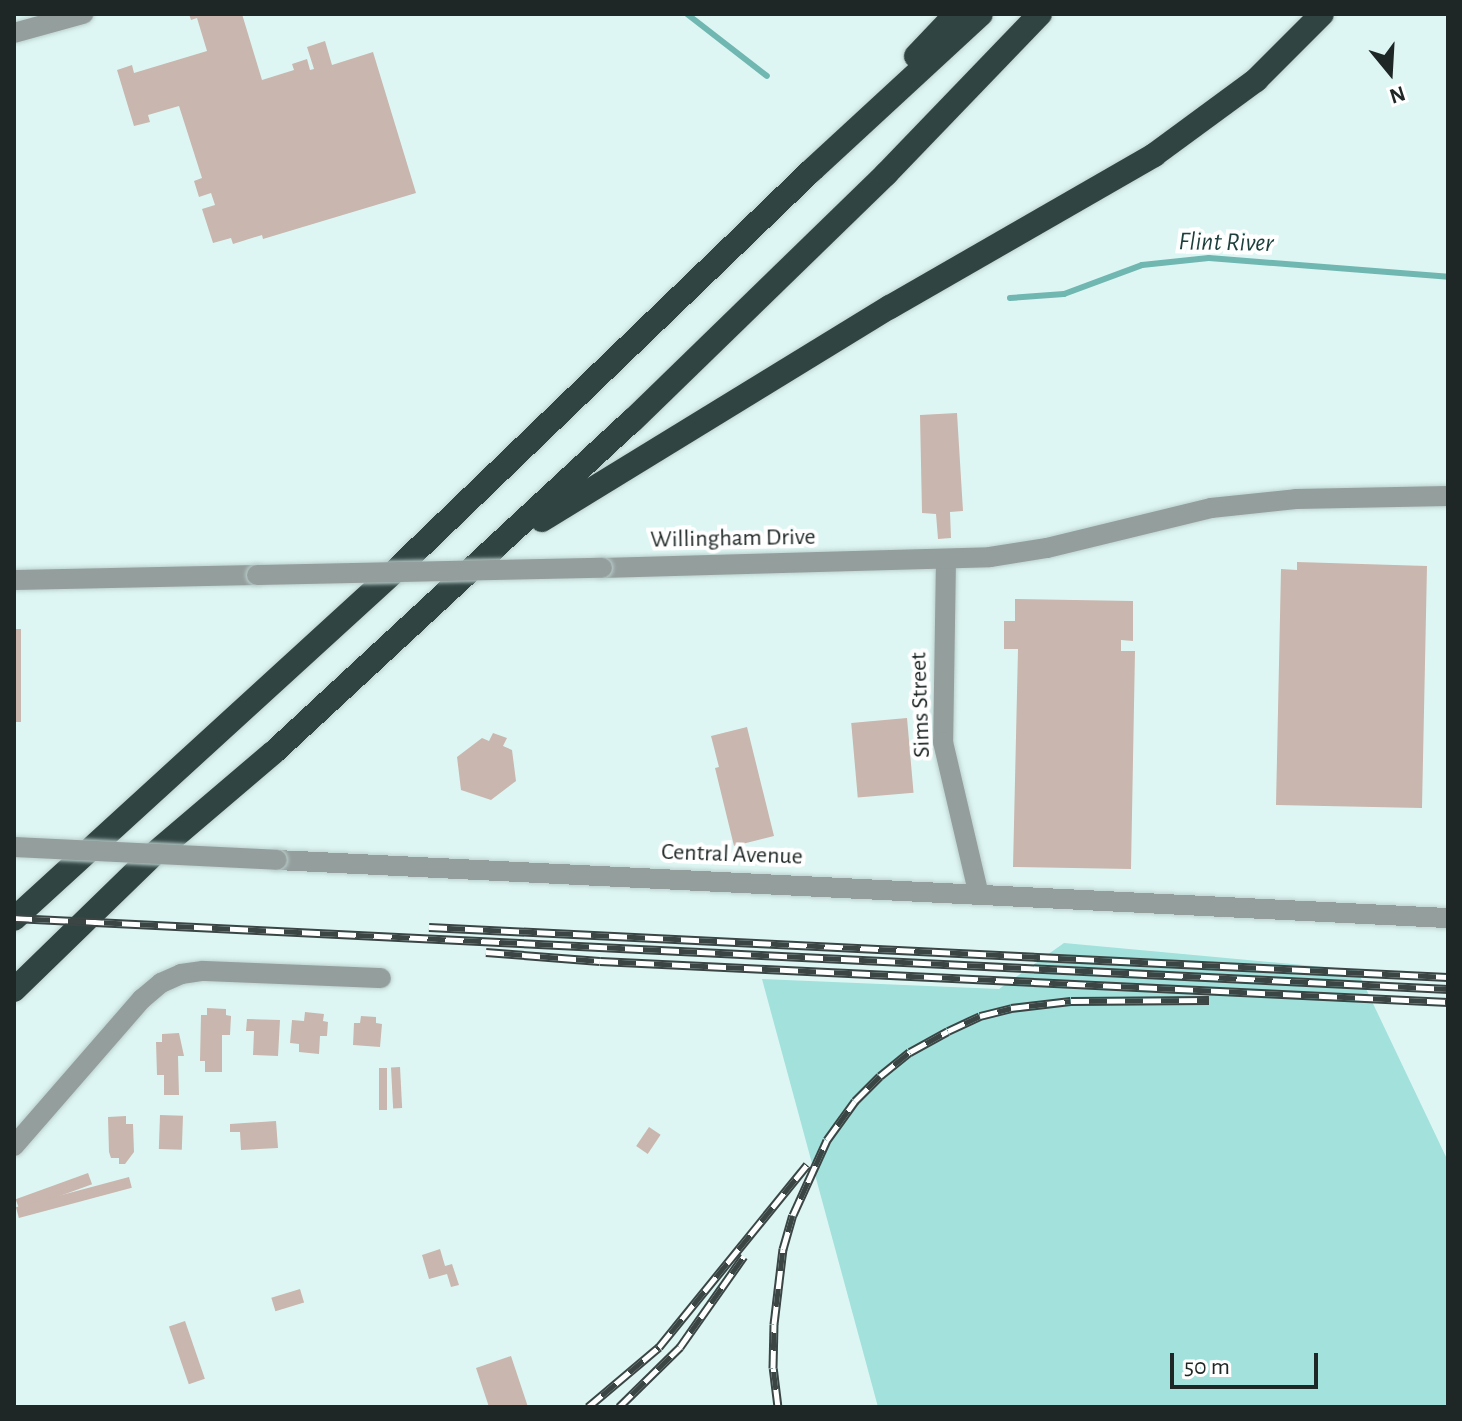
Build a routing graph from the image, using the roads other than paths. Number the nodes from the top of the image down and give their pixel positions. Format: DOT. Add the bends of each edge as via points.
graph roads {
  1 [pos="956,14"];
  2 [pos="981,14"];
  3 [pos="1040,14"];
  4 [pos="1322,14"];
  5 [pos="75,15"];
  6 [pos="14,33"];
  7 [pos="811,171"];
  8 [pos="1448,496"];
  9 [pos="496,548"];
  10 [pos="946,559"];
  11 [pos="14,580"];
  12 [pos="14,847"];
  13 [pos="979,895"];
  14 [pos="1448,918"];
  15 [pos="14,919"];
  16 [pos="381,978"];
  17 [pos="14,990"];
  18 [pos="14,1146"];
  1 -- 7 [label="highway"];
  2 -- 7 [label="highway"];
  3 -- 9 [label="highway" via="875,185"];
  4 -- 9 [label="highway" via="1256,80 1154,155 890,307"];
  5 -- 6 [label="street"];
  7 -- 15 [label="highway" via="394,572"];
  8 -- 10 [label="street, Willingham Drive" via="1296,499 1211,508 1047,548"];
  9 -- 17 [label="highway" via="274,752 154,854"];
  10 -- 11 [label="street, Willingham Drive, bridge"];
  10 -- 13 [label="street, Sims Street" via="943,742"];
  12 -- 13 [label="street, Central Avenue, bridge"];
  13 -- 14 [label="street, Central Avenue"];
  16 -- 18 [label="street" via="203,971 161,983"];
}
